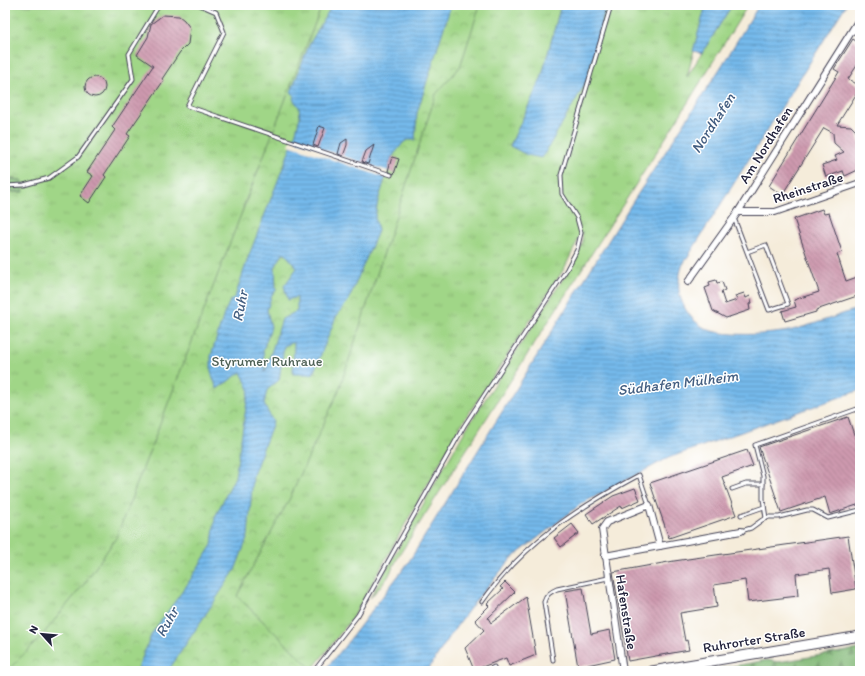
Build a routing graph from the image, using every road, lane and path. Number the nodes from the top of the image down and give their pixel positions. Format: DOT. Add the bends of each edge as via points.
graph roads {
  1 [pos="159,5"];
  2 [pos="200,5"];
  3 [pos="611,5"];
  4 [pos="860,18"];
  5 [pos="852,30"];
  6 [pos="860,35"];
  7 [pos="391,175"];
  8 [pos="860,183"];
  9 [pos="5,186"];
  10 [pos="738,212"];
  11 [pos="734,218"];
  12 [pos="747,252"];
  13 [pos="688,282"];
  14 [pos="860,408"];
  15 [pos="763,484"];
  16 [pos="732,490"];
  17 [pos="649,505"];
  18 [pos="764,507"];
  19 [pos="860,510"];
  20 [pos="741,515"];
  21 [pos="766,518"];
  22 [pos="741,531"];
  23 [pos="660,546"];
  24 [pos="605,556"];
  25 [pos="608,578"];
  26 [pos="482,602"];
  27 [pos="860,636"];
  28 [pos="553,660"];
  29 [pos="494,667"];
  30 [pos="314,671"];
  31 [pos="486,671"];
  32 [pos="623,671"];
  33 [pos="652,671"];
  1 -- 9 [label="lane" via="128,54 133,79 78,157 49,178 24,185"];
  2 -- 7 [label="lane" via="216,12 224,32 187,106"];
  3 -- 30 [label="lane" via="561,175 562,194 577,218 581,233 577,250 464,426 358,615"];
  4 -- 5 [label="street, Am Nordhafen"];
  5 -- 6 [label="lane"];
  5 -- 10 [label="street, Am Nordhafen"];
  8 -- 10 [label="street, Rheinstraße" via="776,212"];
  10 -- 11 [label="street, Am Nordhafen"];
  11 -- 12 [label="lane"];
  11 -- 13 [label="street, Am Nordhafen"];
  12 -- 12 [label="lane" via="769,310 788,304 766,245"];
  14 -- 15 [label="lane" via="755,445"];
  15 -- 16 [label="lane" via="746,484"];
  15 -- 18 [label="lane"];
  17 -- 23 [label="street"];
  17 -- 24 [label="street, Hafenstraße" via="604,525 602,534"];
  17 -- 26 [label="lane" via="639,475 608,492 554,527 532,545 510,567"];
  18 -- 20 [label="lane"];
  18 -- 21 [label="lane"];
  19 -- 21 [label="lane" via="828,518 813,510 806,510"];
  21 -- 22 [label="lane"];
  22 -- 23 [label="street, Hafenstraße"];
  23 -- 24 [label="street, Hafenstraße"];
  24 -- 25 [label="street, Hafenstraße"];
  25 -- 28 [label="lane" via="557,589 546,597 544,602"];
  25 -- 32 [label="street, Hafenstraße"];
  27 -- 33 [label="main road, Ruhrorter Straße"];
  29 -- 31 [label="lane"];
}
